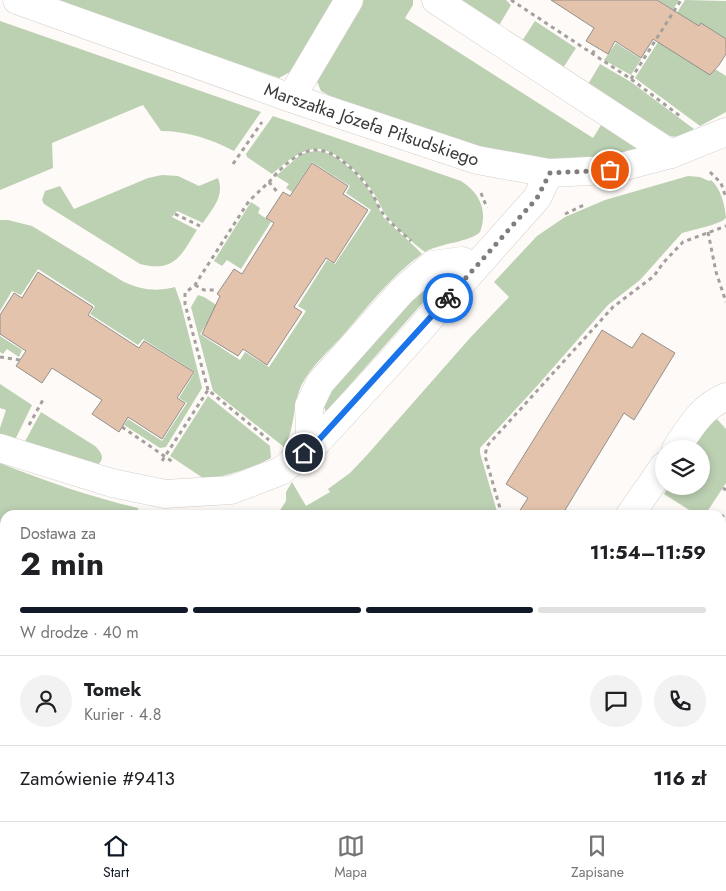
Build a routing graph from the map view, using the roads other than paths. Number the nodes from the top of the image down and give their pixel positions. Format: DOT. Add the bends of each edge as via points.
graph roads {
  1 [pos="17,0"];
  2 [pos="349,0"];
  3 [pos="436,0"];
  4 [pos="291,98"];
  5 [pos="719,139"];
  6 [pos="671,154"];
  7 [pos="550,173"];
  8 [pos="475,267"];
  9 [pos="726,398"];
  10 [pos="682,440"];
  11 [pos="315,444"];
  12 [pos="0,448"];
  13 [pos="655,479"];
  14 [pos="633,510"];
  1 -- 4 [label="street, Marszałka Józefa Piłsudskiego"];
  2 -- 4 [label="street"];
  3 -- 6 [label="street"];
  4 -- 7 [label="street, Marszałka Józefa Piłsudskiego" via="476,160"];
  5 -- 6 [label="street, Marszałka Józefa Piłsudskiego"];
  6 -- 7 [label="street, Marszałka Józefa Piłsudskiego" via="610,170"];
  7 -- 8 [label="street" via="537,198"];
  8 -- 11 [label="street"];
  8 -- 11 [label="street" via="462,261 432,265 402,291 320,383 309,406 310,432"];
  9 -- 10 [label="street" via="718,400 698,417"];
  11 -- 12 [label="street" via="280,471 231,490 165,494 112,483"];
  13 -- 14 [label="street"];
}
